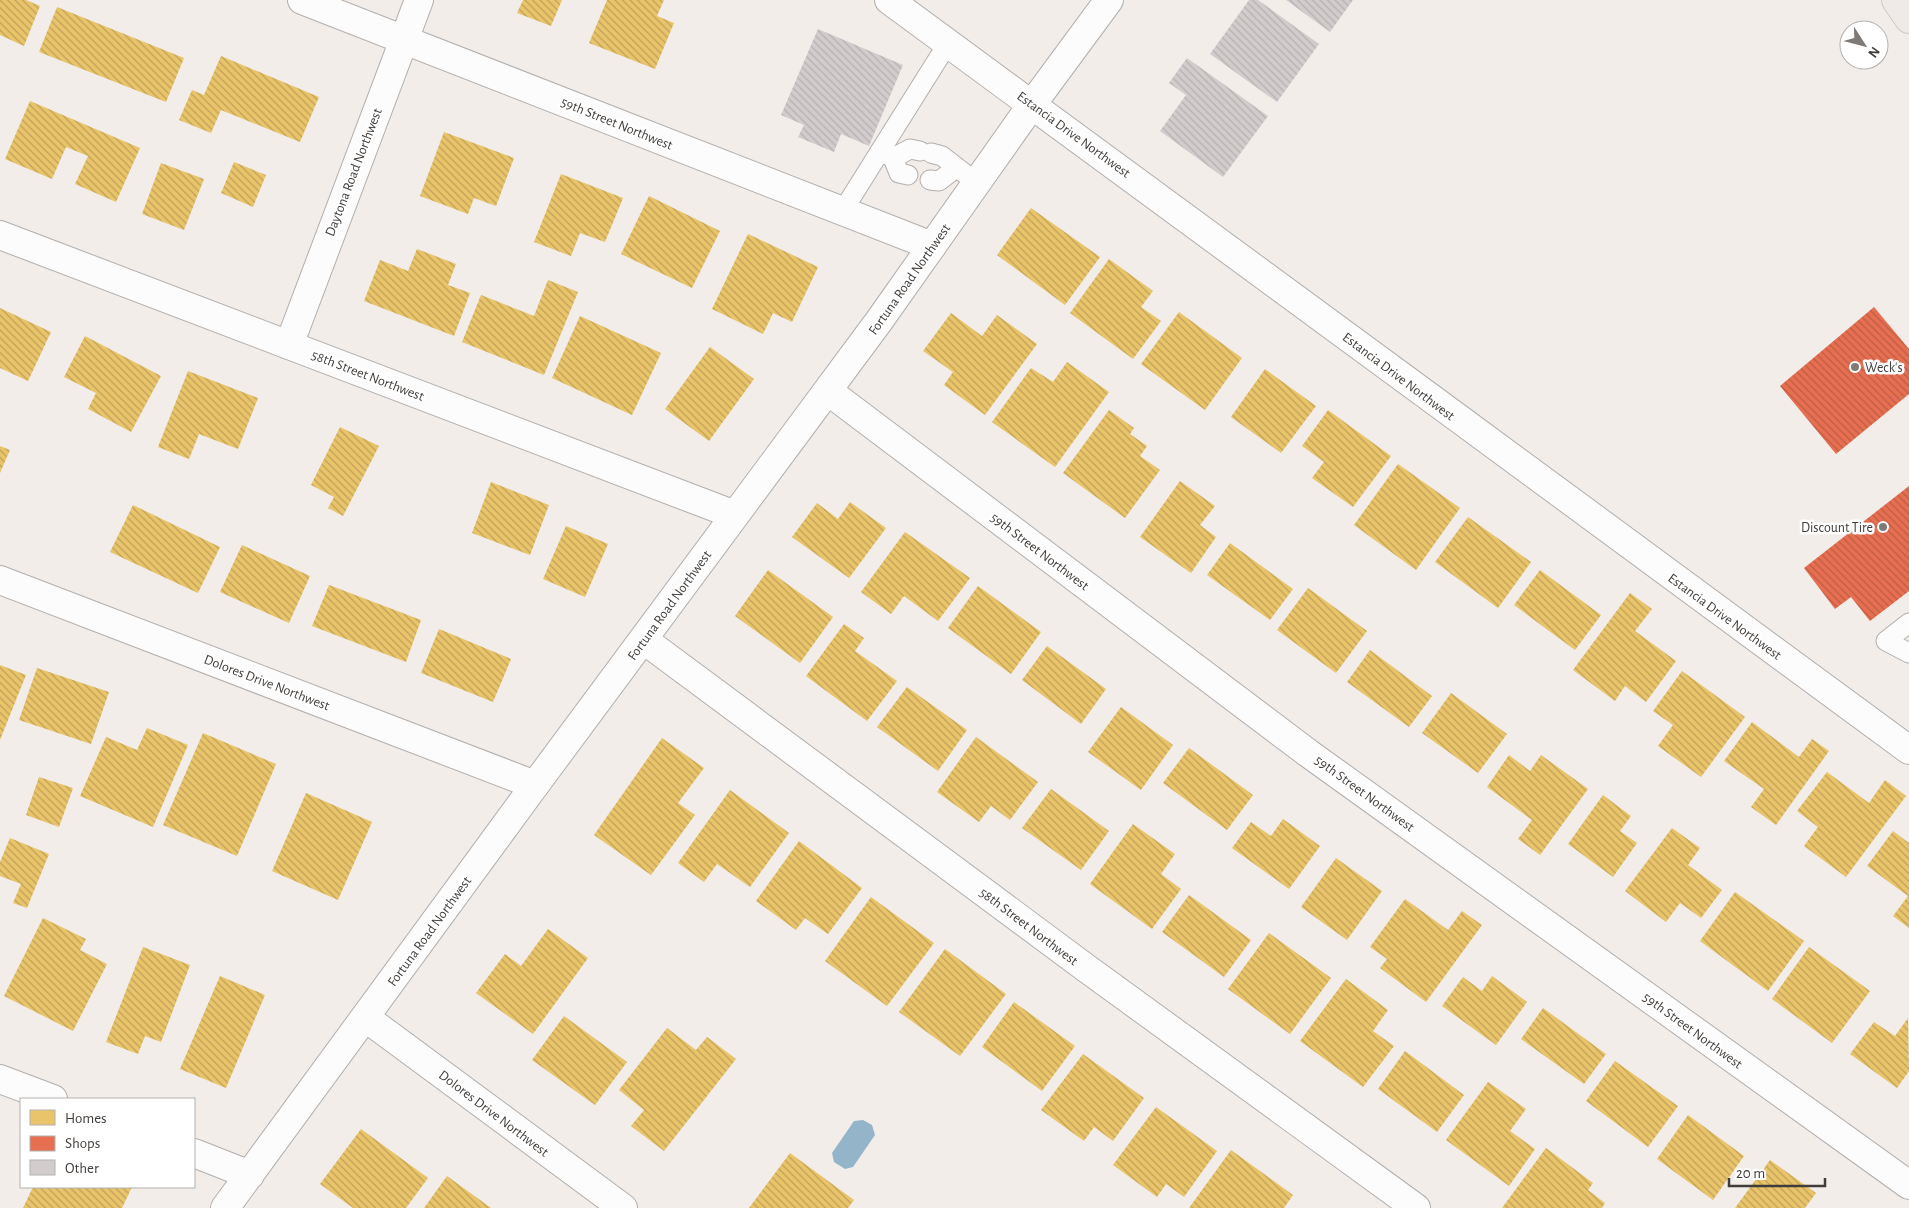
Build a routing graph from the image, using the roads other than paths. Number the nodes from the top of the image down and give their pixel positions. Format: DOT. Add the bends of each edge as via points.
graph roads {
  1 [pos="302,0"];
  2 [pos="420,0"];
  3 [pos="890,0"];
  4 [pos="1110,0"];
  5 [pos="1896,0"];
  6 [pos="1909,19"];
  7 [pos="403,38"];
  8 [pos="948,43"];
  9 [pos="1033,103"];
  10 [pos="887,155"];
  11 [pos="908,175"];
  12 [pos="967,176"];
  13 [pos="930,180"];
  14 [pos="842,212"];
  15 [pos="0,235"];
  16 [pos="932,246"];
  17 [pos="288,345"];
  18 [pos="828,391"];
  19 [pos="735,515"];
  20 [pos="0,580"];
  21 [pos="1909,624"];
  22 [pos="644,640"];
  23 [pos="1909,654"];
  24 [pos="1909,750"];
  25 [pos="535,785"];
  26 [pos="366,1018"];
  27 [pos="0,1079"];
  28 [pos="50,1098"];
  29 [pos="195,1153"];
  30 [pos="250,1175"];
  31 [pos="1909,1186"];
  32 [pos="225,1208"];
  33 [pos="623,1208"];
  34 [pos="1416,1208"];
  1 -- 7 [label="street, 59th Street Northwest"];
  2 -- 7 [label="street, Daytona Road Northwest"];
  3 -- 8 [label="street, Estancia Drive Northwest"];
  4 -- 9 [label="street, Fortuna Road Northwest"];
  5 -- 6 [label="main road"];
  7 -- 14 [label="street, 59th Street Northwest"];
  7 -- 17 [label="street, Daytona Road Northwest"];
  8 -- 9 [label="street, Estancia Drive Northwest"];
  8 -- 10 [label="lane"];
  9 -- 12 [label="street, Fortuna Road Northwest"];
  9 -- 24 [label="street, Estancia Drive Northwest"];
  10 -- 11 [label="lane" via="898,173"];
  10 -- 12 [label="lane" via="910,149 942,156"];
  10 -- 14 [label="lane"];
  12 -- 13 [label="lane"];
  12 -- 16 [label="street, Fortuna Road Northwest"];
  14 -- 16 [label="street, 59th Street Northwest"];
  15 -- 17 [label="street, 58th Street Northwest"];
  16 -- 18 [label="street, Fortuna Road Northwest"];
  17 -- 19 [label="street, 58th Street Northwest"];
  18 -- 19 [label="street, Fortuna Road Northwest"];
  18 -- 31 [label="street, 59th Street Northwest" via="1308,752"];
  19 -- 22 [label="street, Fortuna Road Northwest"];
  20 -- 25 [label="street, Dolores Drive Northwest"];
  21 -- 23 [label="lane" via="1886,641"];
  22 -- 25 [label="street, Fortuna Road Northwest"];
  22 -- 34 [label="street, 58th Street Northwest"];
  25 -- 26 [label="street, Fortuna Road Northwest"];
  26 -- 30 [label="street, Fortuna Road Northwest"];
  26 -- 33 [label="street, Dolores Drive Northwest"];
  27 -- 28 [label="street"];
  29 -- 30 [label="street"];
  30 -- 32 [label="street, Fortuna Road Northwest"];
}
